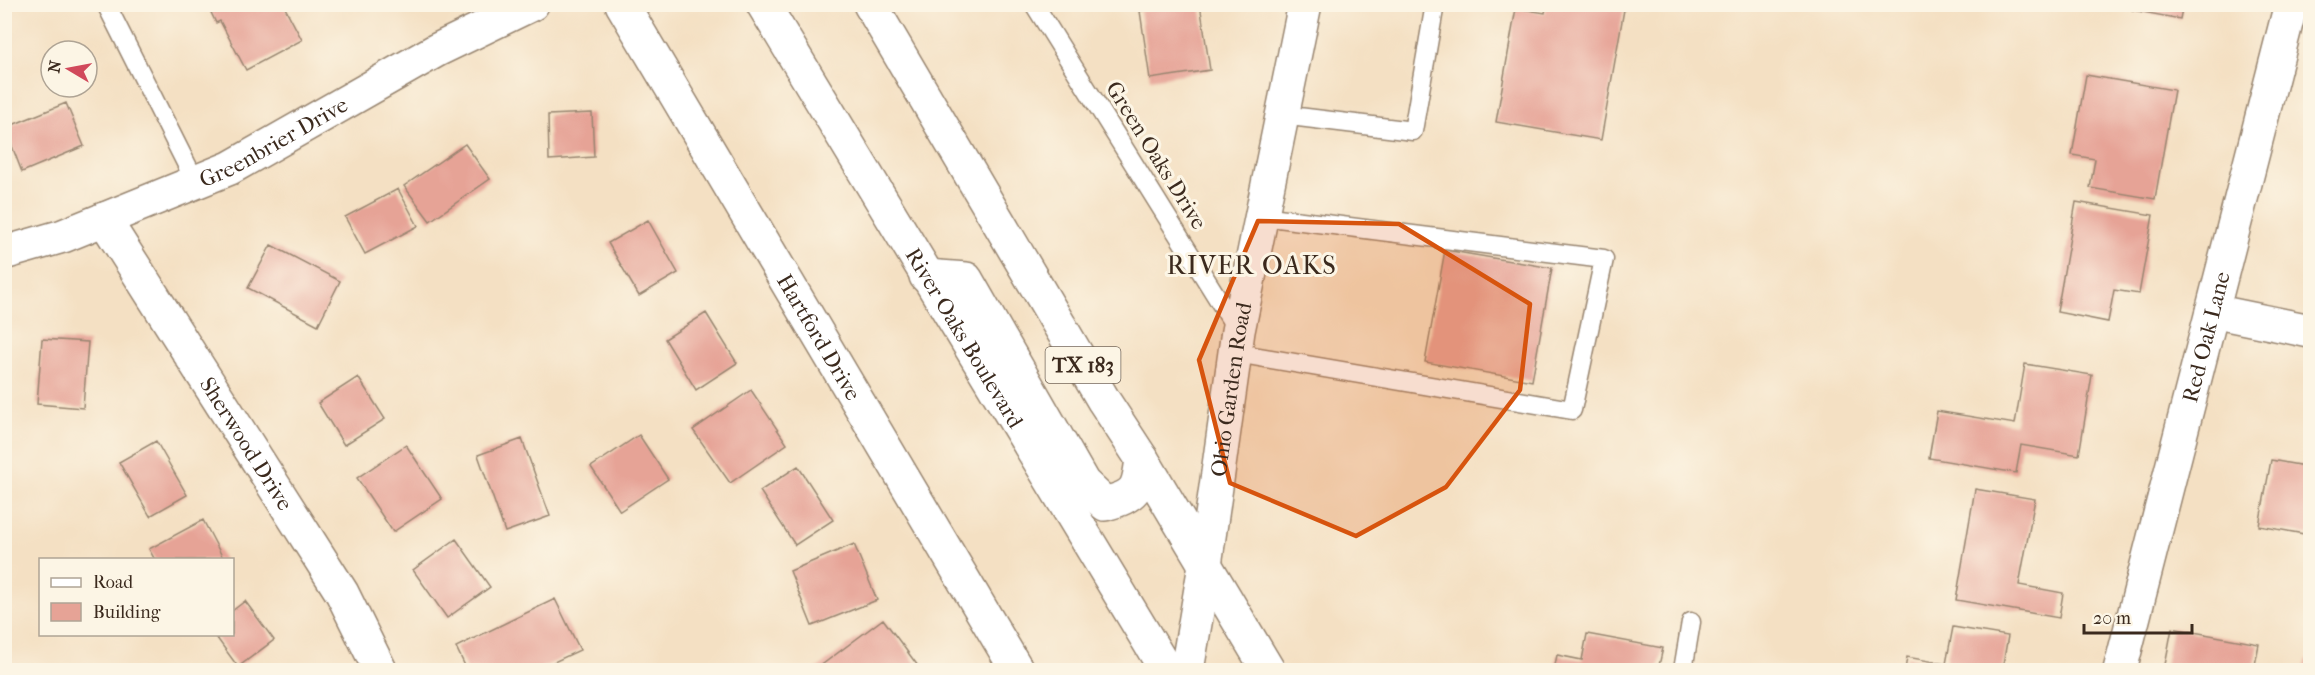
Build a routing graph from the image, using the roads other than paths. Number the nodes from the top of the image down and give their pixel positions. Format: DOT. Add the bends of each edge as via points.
graph roads {
  1 [pos="106,4"];
  2 [pos="532,4"];
  3 [pos="622,4"];
  4 [pos="763,4"];
  5 [pos="870,4"];
  6 [pos="1034,4"];
  7 [pos="1305,4"];
  8 [pos="1435,4"];
  9 [pos="2291,4"];
  10 [pos="1282,115"];
  11 [pos="196,183"];
  12 [pos="1262,216"];
  13 [pos="104,219"];
  14 [pos="4,253"];
  15 [pos="926,276"];
  16 [pos="2212,311"];
  17 [pos="2310,331"];
  18 [pos="1237,342"];
  19 [pos="1142,459"];
  20 [pos="1205,565"];
  21 [pos="1691,622"];
  22 [pos="380,670"];
  23 [pos="1017,670"];
  24 [pos="1166,670"];
  25 [pos="1187,670"];
  26 [pos="1268,670"];
  27 [pos="1683,670"];
  28 [pos="2120,670"];
  1 -- 11 [label="lane"];
  2 -- 11 [label="street, Greenbrier Drive" via="437,50 230,168"];
  3 -- 23 [label="street, Hartford Drive"];
  4 -- 15 [label="street, River Oaks Boulevard"];
  5 -- 19 [label="street, TX 183"];
  6 -- 18 [label="lane, Green Oaks Drive"];
  7 -- 10 [label="street, Ohio Garden Road"];
  8 -- 10 [label="lane" via="1413,131"];
  9 -- 16 [label="street, Red Oak Lane"];
  10 -- 12 [label="street, Ohio Garden Road"];
  11 -- 13 [label="street, Greenbrier Drive"];
  12 -- 18 [label="street, Ohio Garden Road"];
  12 -- 18 [label="lane" via="1604,259 1572,410"];
  13 -- 14 [label="street, Greenbrier Drive"];
  13 -- 22 [label="street, Sherwood Drive" via="342,593"];
  15 -- 19 [label="street" via="966,279 1083,483 1105,504 1129,497 1139,484"];
  15 -- 24 [label="street, River Oaks Boulevard"];
  16 -- 17 [label="street"];
  16 -- 28 [label="street, Red Oak Lane"];
  18 -- 20 [label="street, Ohio Garden Road"];
  19 -- 20 [label="street, TX 183"];
  20 -- 25 [label="street, Ohio Garden Road"];
  20 -- 26 [label="street, TX 183"];
  21 -- 27 [label="lane"];
}
